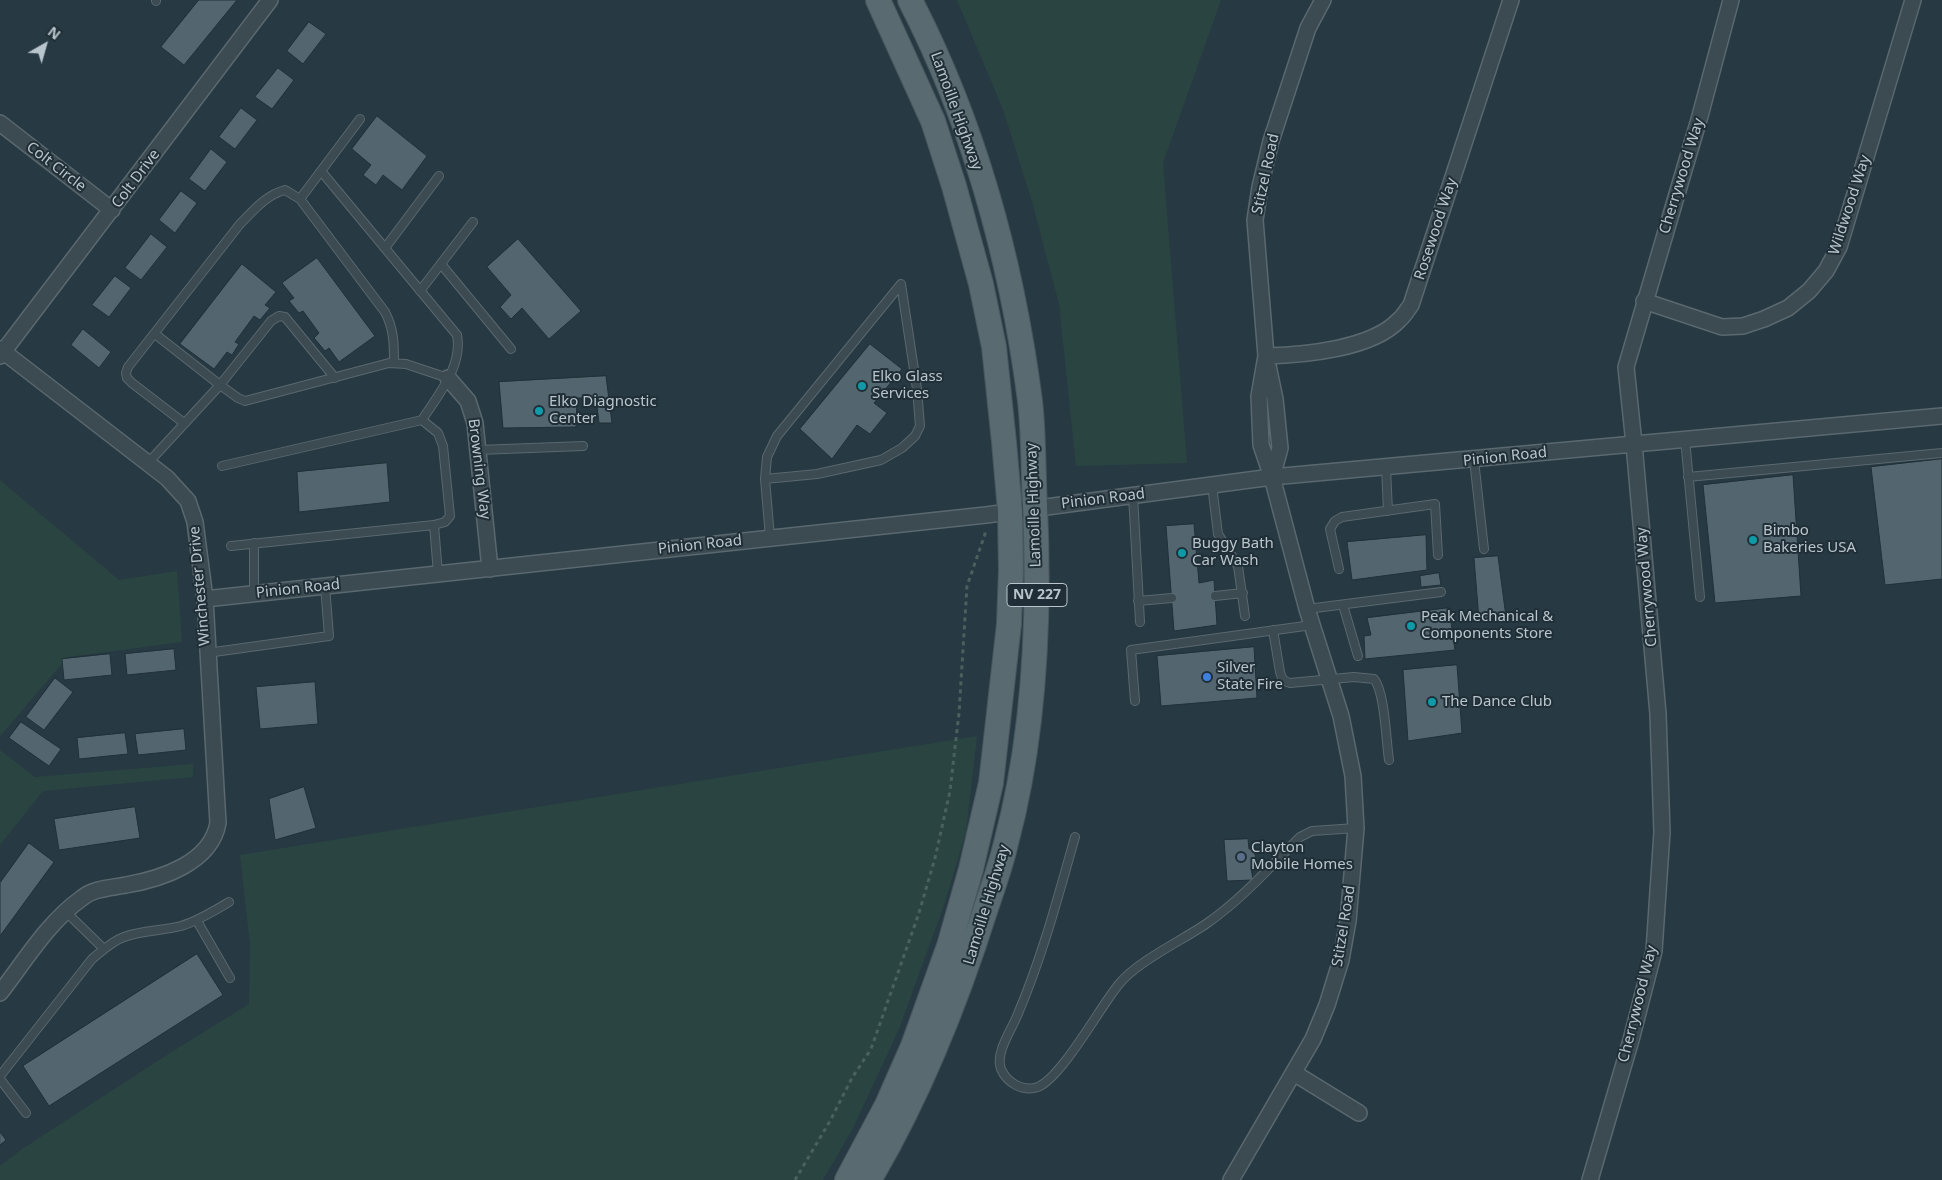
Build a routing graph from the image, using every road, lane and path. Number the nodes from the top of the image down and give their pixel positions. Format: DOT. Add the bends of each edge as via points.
graph roads {
  1 [pos="270,0"];
  2 [pos="878,0"];
  3 [pos="910,0"];
  4 [pos="1323,0"];
  5 [pos="1511,0"];
  6 [pos="1731,0"];
  7 [pos="1913,0"];
  8 [pos="360,119"];
  9 [pos="0,123"];
  10 [pos="321,171"];
  11 [pos="439,176"];
  12 [pos="300,199"];
  13 [pos="112,210"];
  14 [pos="473,222"];
  15 [pos="385,248"];
  16 [pos="441,264"];
  17 [pos="420,291"];
  18 [pos="1644,302"];
  19 [pos="155,334"];
  20 [pos="511,349"];
  21 [pos="1,353"];
  22 [pos="1266,356"];
  23 [pos="394,364"];
  24 [pos="335,378"];
  25 [pos="448,378"];
  26 [pos="220,385"];
  27 [pos="1942,416"];
  28 [pos="422,420"];
  29 [pos="184,423"];
  30 [pos="1684,439"];
  31 [pos="1634,444"];
  32 [pos="583,446"];
  33 [pos="478,450"];
  34 [pos="1942,453"];
  35 [pos="1474,460"];
  36 [pos="148,463"];
  37 [pos="222,466"];
  38 [pos="1386,468"];
  39 [pos="1272,477"];
  40 [pos="1688,477"];
  41 [pos="765,479"];
  42 [pos="1212,485"];
  43 [pos="1133,495"];
  44 [pos="1035,508"];
  45 [pos="1010,511"];
  46 [pos="1388,511"];
  47 [pos="434,525"];
  48 [pos="985,534"];
  49 [pos="770,537"];
  50 [pos="254,543"];
  51 [pos="231,546"];
  52 [pos="1484,549"];
  53 [pos="1438,555"];
  54 [pos="490,568"];
  55 [pos="1339,570"];
  56 [pos="438,574"];
  57 [pos="325,586"];
  58 [pos="1441,592"];
  59 [pos="1243,593"];
  60 [pos="254,594"];
  61 [pos="1215,596"];
  62 [pos="1700,597"];
  63 [pos="1172,598"];
  64 [pos="205,599"];
  65 [pos="1138,601"];
  66 [pos="1343,605"];
  67 [pos="1307,610"];
  68 [pos="1245,616"];
  69 [pos="1140,622"];
  70 [pos="1312,625"];
  71 [pos="1273,630"];
  72 [pos="207,654"];
  73 [pos="1358,656"];
  74 [pos="1329,678"];
  75 [pos="1135,701"];
  76 [pos="1389,760"];
  77 [pos="1356,828"];
  78 [pos="1075,837"];
  79 [pos="230,902"];
  80 [pos="65,911"];
  81 [pos="197,921"];
  82 [pos="104,949"];
  83 [pos="230,978"];
  84 [pos="0,994"];
  85 [pos="1294,1073"];
  86 [pos="0,1078"];
  87 [pos="26,1113"];
  88 [pos="1359,1113"];
  89 [pos="795,1180"];
  90 [pos="847,1180"];
  91 [pos="870,1180"];
  92 [pos="1231,1180"];
  93 [pos="1590,1180"];
  1 -- 13 [label="street, Colt Drive"];
  2 -- 45 [label="main road, Lamoille Highway / NV 227" via="933,121 981,284 994,347"];
  3 -- 44 [label="main road, Lamoille Highway / NV 227" via="966,128 1014,297 1030,404"];
  4 -- 22 [label="street, Stitzel Road" via="1308,28 1271,141 1260,187 1256,228"];
  5 -- 22 [label="street, Rosewood Way" via="1411,305 1399,321 1382,333 1347,346 1299,355"];
  6 -- 18 [label="street, Cherrywood Way"];
  7 -- 18 [label="street, Wildwood Way" via="1839,247 1826,271 1809,291 1788,308 1743,326 1722,327"];
  8 -- 10 [label="lane"];
  9 -- 13 [label="street, Colt Circle"];
  10 -- 12 [label="lane"];
  10 -- 15 [label="lane"];
  11 -- 15 [label="lane"];
  12 -- 19 [label="lane" via="285,190 275,193 255,208"];
  12 -- 23 [label="lane" via="385,312 392,325"];
  13 -- 21 [label="street, Colt Drive"];
  14 -- 16 [label="lane"];
  15 -- 17 [label="lane"];
  16 -- 17 [label="lane"];
  16 -- 20 [label="lane"];
  17 -- 25 [label="lane" via="457,335 458,357"];
  18 -- 31 [label="street, Cherrywood Way" via="1626,367"];
  19 -- 26 [label="lane"];
  19 -- 29 [label="lane" via="128,367 127,378"];
  21 -- 36 [label="street, Winchester Drive"];
  22 -- 39 [label="street, Stitzel Road" via="1259,396 1261,445"];
  23 -- 24 [label="lane"];
  23 -- 25 [label="lane" via="406,364"];
  24 -- 26 [label="lane" via="250,401 238,398"];
  24 -- 26 [label="lane" via="285,317 279,316 271,321"];
  25 -- 28 [label="lane"];
  25 -- 33 [label="street, Browning Way" via="468,401"];
  26 -- 29 [label="lane"];
  27 -- 30 [label="street, Pinion Road"];
  28 -- 37 [label="lane"];
  28 -- 47 [label="lane" via="438,433 443,446 450,516 445,522"];
  29 -- 36 [label="lane"];
  30 -- 31 [label="street, Pinion Road"];
  30 -- 40 [label="lane"];
  31 -- 35 [label="street, Pinion Road"];
  31 -- 93 [label="street, Cherrywood Way" via="1658,714 1662,832 1654,951"];
  32 -- 33 [label="lane"];
  33 -- 54 [label="street, Browning Way"];
  34 -- 40 [label="lane"];
  35 -- 38 [label="street, Pinion Road"];
  35 -- 52 [label="lane"];
  36 -- 64 [label="street, Winchester Drive" via="167,478 188,502 195,522"];
  38 -- 39 [label="street, Pinion Road"];
  38 -- 46 [label="lane"];
  39 -- 42 [label="street, Pinion Road"];
  39 -- 67 [label="street, Stitzel Road"];
  40 -- 62 [label="lane"];
  41 -- 41 [label="lane" via="767,457 777,436 901,284 917,389 920,426 915,436 881,460 817,474"];
  41 -- 49 [label="lane"];
  42 -- 43 [label="street, Pinion Road"];
  42 -- 59 [label="lane" via="1218,534 1238,566"];
  43 -- 44 [label="street, Pinion Road"];
  43 -- 65 [label="lane"];
  44 -- 45 [label="street, Pinion Road"];
  44 -- 91 [label="main road, Lamoille Highway / NV 227" via="1038,602 1035,654 1024,749 1006,844 947,1023 923,1080"];
  45 -- 49 [label="street, Pinion Road"];
  45 -- 90 [label="main road, Lamoille Highway / NV 227" via="1011,570 1005,662 991,783 971,869 949,946 913,1046 887,1105"];
  46 -- 53 [label="lane" via="1435,504"];
  46 -- 55 [label="lane" via="1342,517 1335,521 1330,529"];
  47 -- 50 [label="lane"];
  47 -- 56 [label="lane"];
  48 -- 89 [label="path" via="967,586 955,757 935,858 911,938 871,1049"];
  49 -- 54 [label="street, Pinion Road"];
  50 -- 51 [label="lane"];
  50 -- 60 [label="lane"];
  54 -- 56 [label="street, Pinion Road"];
  56 -- 57 [label="street, Pinion Road"];
  57 -- 60 [label="street, Pinion Road"];
  57 -- 72 [label="lane" via="329,636"];
  58 -- 66 [label="lane"];
  59 -- 61 [label="lane"];
  59 -- 68 [label="lane"];
  60 -- 64 [label="street, Pinion Road"];
  63 -- 65 [label="lane"];
  64 -- 72 [label="street, Winchester Drive"];
  65 -- 69 [label="lane"];
  66 -- 67 [label="lane"];
  66 -- 73 [label="lane"];
  67 -- 70 [label="street, Stitzel Road"];
  70 -- 71 [label="lane"];
  70 -- 74 [label="street, Stitzel Road"];
  71 -- 74 [label="lane" via="1282,679 1290,683"];
  71 -- 75 [label="lane" via="1131,650"];
  72 -- 80 [label="street, Winchester Drive" via="218,823 216,836 186,865 162,877 100,889 84,896"];
  74 -- 76 [label="lane" via="1370,677 1378,684"];
  74 -- 77 [label="street, Stitzel Road" via="1341,716 1353,776"];
  77 -- 78 [label="lane" via="1312,830 1300,837 1207,923 1132,971 1057,1070 1046,1082 1026,1089 1007,1080 999,1057 1048,933"];
  77 -- 85 [label="street, Stitzel Road" via="1349,912 1341,960 1314,1039"];
  79 -- 81 [label="lane"];
  80 -- 82 [label="lane"];
  80 -- 84 [label="street"];
  81 -- 82 [label="lane" via="122,937"];
  81 -- 83 [label="lane"];
  82 -- 86 [label="lane" via="92,959"];
  85 -- 88 [label="street"];
  85 -- 92 [label="street, Stitzel Road"];
  86 -- 87 [label="lane"];
}
